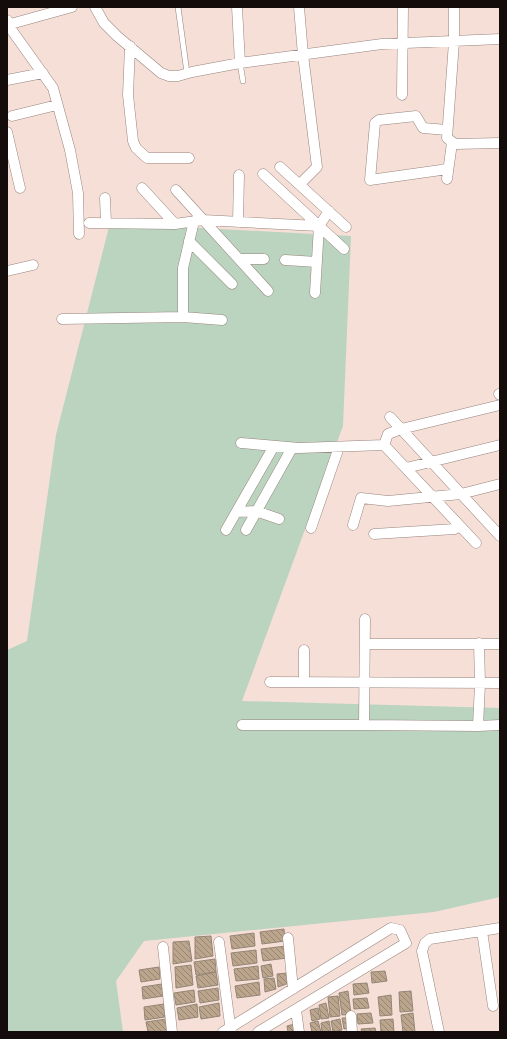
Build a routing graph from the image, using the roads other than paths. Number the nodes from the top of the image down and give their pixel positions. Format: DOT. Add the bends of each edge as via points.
graph roads {
  1 [pos="72,7"];
  2 [pos="95,7"];
  3 [pos="178,7"];
  4 [pos="237,7"];
  5 [pos="299,7"];
  6 [pos="403,7"];
  7 [pos="454,7"];
  8 [pos="7,23"];
  9 [pos="500,39"];
  10 [pos="454,42"];
  11 [pos="403,44"];
  12 [pos="130,46"];
  13 [pos="303,56"];
  14 [pos="240,63"];
  15 [pos="43,74"];
  16 [pos="187,74"];
  17 [pos="7,80"];
  18 [pos="243,81"];
  19 [pos="402,95"];
  20 [pos="57,105"];
  21 [pos="12,116"];
  22 [pos="447,130"];
  23 [pos="7,132"];
  24 [pos="452,143"];
  25 [pos="500,143"];
  26 [pos="189,158"];
  27 [pos="280,167"];
  28 [pos="263,174"];
  29 [pos="238,175"];
  30 [pos="300,184"];
  31 [pos="20,188"];
  32 [pos="142,188"];
  33 [pos="176,190"];
  34 [pos="105,198"];
  35 [pos="329,211"];
  36 [pos="198,221"];
  37 [pos="238,222"];
  38 [pos="89,223"];
  39 [pos="106,223"];
  40 [pos="175,224"];
  41 [pos="319,226"];
  42 [pos="346,227"];
  43 [pos="79,234"];
  44 [pos="189,241"];
  45 [pos="344,249"];
  46 [pos="239,259"];
  47 [pos="264,259"];
  48 [pos="285,260"];
  49 [pos="317,262"];
  50 [pos="33,265"];
  51 [pos="7,271"];
  52 [pos="232,284"];
  53 [pos="268,290"];
  54 [pos="315,293"];
  55 [pos="183,317"];
  56 [pos="62,319"];
  57 [pos="222,320"];
  58 [pos="500,405"];
  59 [pos="390,417"];
  60 [pos="401,430"];
  61 [pos="241,443"];
  62 [pos="384,445"];
  63 [pos="500,445"];
  64 [pos="274,446"];
  65 [pos="339,447"];
  66 [pos="292,448"];
  67 [pos="431,462"];
  68 [pos="406,468"];
  69 [pos="253,484"];
  70 [pos="500,484"];
  71 [pos="271,486"];
  72 [pos="461,494"];
  73 [pos="431,495"];
  74 [pos="256,511"];
  75 [pos="237,512"];
  76 [pos="279,519"];
  77 [pos="354,525"];
  78 [pos="460,526"];
  79 [pos="311,528"];
  80 [pos="226,530"];
  81 [pos="246,530"];
  82 [pos="374,534"];
  83 [pos="500,536"];
  84 [pos="476,544"];
  85 [pos="366,619"];
  86 [pos="479,643"];
  87 [pos="366,644"];
  88 [pos="500,644"];
  89 [pos="304,650"];
  90 [pos="270,682"];
  91 [pos="304,682"];
  92 [pos="364,682"];
  93 [pos="500,683"];
  94 [pos="480,684"];
  95 [pos="242,725"];
  96 [pos="364,725"];
  97 [pos="500,725"];
  98 [pos="478,726"];
  99 [pos="500,928"];
  100 [pos="482,931"];
  101 [pos="288,938"];
  102 [pos="219,942"];
  103 [pos="163,947"];
  104 [pos="293,989"];
  105 [pos="493,1006"];
  106 [pos="296,1010"];
  107 [pos="350,1016"];
  108 [pos="228,1030"];
  109 [pos="172,1032"];
  110 [pos="258,1032"];
  111 [pos="299,1032"];
  112 [pos="352,1032"];
  113 [pos="439,1032"];
  1 -- 8 [label="street"];
  2 -- 12 [label="street" via="104,23"];
  3 -- 16 [label="lane"];
  4 -- 14 [label="street"];
  5 -- 13 [label="street"];
  6 -- 11 [label="street"];
  7 -- 10 [label="street"];
  8 -- 15 [label="street"];
  9 -- 10 [label="street"];
  10 -- 11 [label="street"];
  10 -- 22 [label="street"];
  11 -- 13 [label="street" via="382,44"];
  11 -- 19 [label="street"];
  12 -- 16 [label="street" via="162,73 169,76"];
  12 -- 26 [label="street" via="128,95 136,148 146,158"];
  13 -- 14 [label="street"];
  13 -- 30 [label="street" via="317,167"];
  14 -- 16 [label="street"];
  14 -- 18 [label="lane"];
  15 -- 17 [label="street"];
  15 -- 20 [label="street" via="52,88"];
  20 -- 21 [label="street"];
  20 -- 43 [label="street" via="70,150 78,193"];
  22 -- 24 [label="street" via="447,138"];
  22 -- 24 [label="street" via="423,128 416,116 379,120 375,123 370,180 448,174"];
  23 -- 31 [label="street"];
  24 -- 25 [label="street"];
  27 -- 30 [label="street"];
  28 -- 41 [label="street"];
  29 -- 37 [label="street"];
  30 -- 35 [label="street"];
  32 -- 40 [label="street"];
  33 -- 36 [label="street"];
  34 -- 39 [label="street"];
  35 -- 41 [label="street"];
  35 -- 42 [label="street"];
  36 -- 37 [label="street"];
  36 -- 40 [label="street"];
  36 -- 44 [label="street"];
  36 -- 46 [label="street"];
  37 -- 41 [label="street"];
  38 -- 39 [label="street"];
  39 -- 40 [label="street"];
  41 -- 45 [label="street"];
  41 -- 49 [label="street"];
  44 -- 52 [label="street"];
  44 -- 55 [label="street" via="183,268"];
  46 -- 47 [label="street"];
  46 -- 53 [label="street"];
  48 -- 49 [label="street"];
  49 -- 54 [label="street"];
  50 -- 51 [label="street"];
  55 -- 56 [label="street"];
  55 -- 57 [label="street"];
  58 -- 60 [label="street"];
  59 -- 60 [label="street"];
  60 -- 62 [label="street" via="388,434"];
  60 -- 67 [label="street"];
  61 -- 64 [label="street"];
  62 -- 65 [label="street"];
  62 -- 68 [label="street"];
  63 -- 67 [label="street"];
  64 -- 66 [label="street"];
  64 -- 69 [label="street"];
  65 -- 66 [label="street"];
  65 -- 79 [label="street"];
  66 -- 71 [label="street"];
  67 -- 68 [label="street"];
  67 -- 72 [label="street"];
  68 -- 73 [label="street"];
  69 -- 71 [label="street"];
  69 -- 75 [label="street"];
  70 -- 72 [label="street"];
  71 -- 74 [label="street"];
  72 -- 73 [label="street"];
  72 -- 83 [label="street"];
  73 -- 77 [label="street" via="388,501 360,498"];
  73 -- 78 [label="street"];
  74 -- 75 [label="street"];
  74 -- 76 [label="street"];
  74 -- 81 [label="street"];
  75 -- 80 [label="street"];
  78 -- 82 [label="street" via="455,529"];
  78 -- 84 [label="street"];
  85 -- 87 [label="street"];
  86 -- 87 [label="street"];
  86 -- 88 [label="street"];
  86 -- 94 [label="street"];
  87 -- 92 [label="street"];
  89 -- 91 [label="street"];
  90 -- 91 [label="street"];
  91 -- 92 [label="street"];
  92 -- 94 [label="street"];
  92 -- 96 [label="street"];
  93 -- 94 [label="street"];
  94 -- 98 [label="street"];
  95 -- 96 [label="street"];
  96 -- 98 [label="street"];
  97 -- 98 [label="street"];
  99 -- 100 [label="street"];
  100 -- 105 [label="street"];
  100 -- 113 [label="street" via="430,939 423,948"];
  101 -- 104 [label="street"];
  102 -- 108 [label="street"];
  103 -- 109 [label="street"];
  104 -- 106 [label="street" via="391,928 400,930 406,943"];
  104 -- 108 [label="street"];
  106 -- 110 [label="street"];
  106 -- 111 [label="street"];
  107 -- 112 [label="street"];
}
